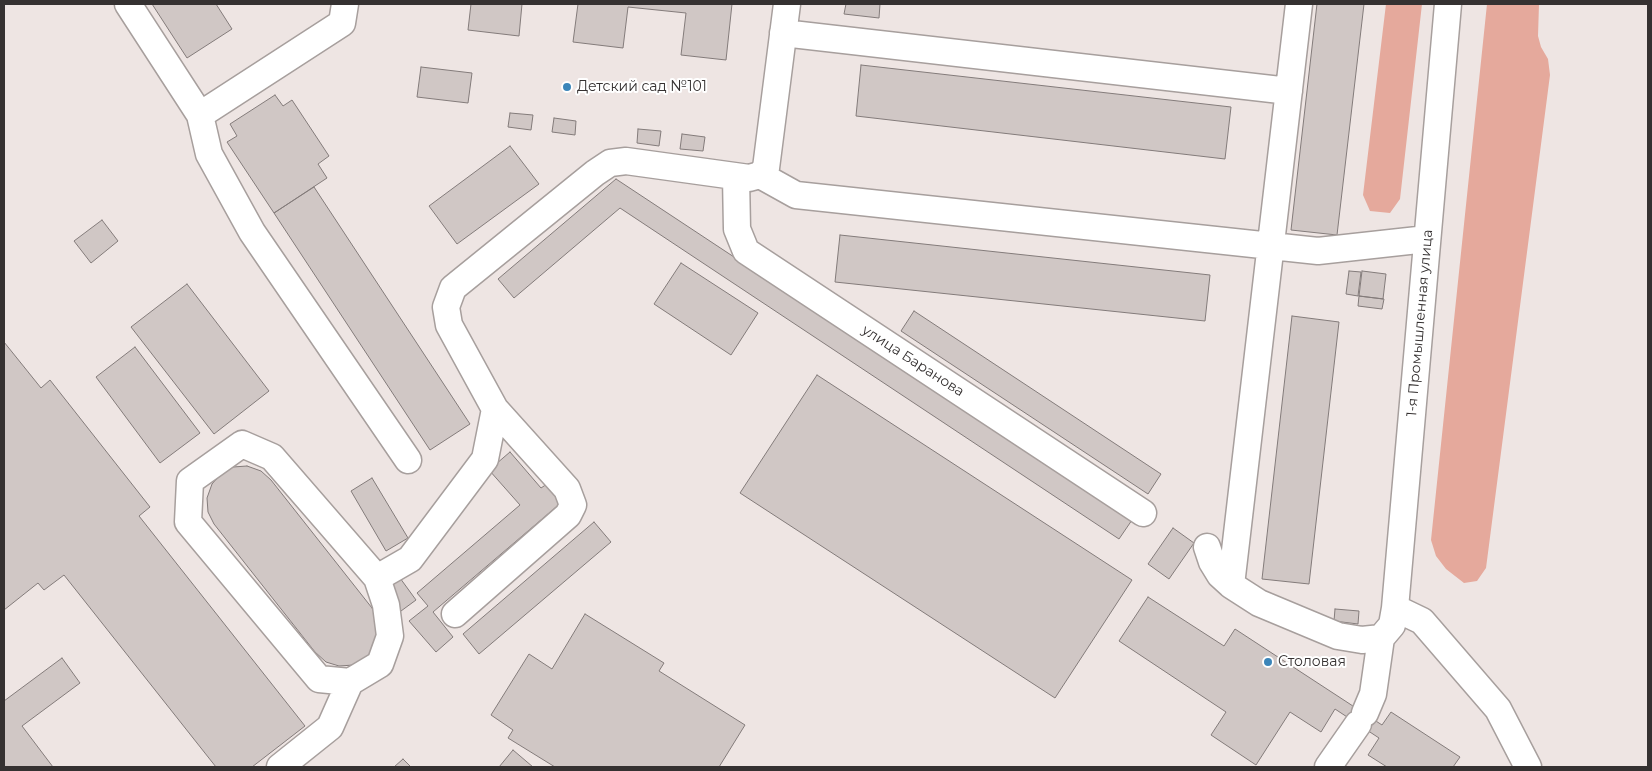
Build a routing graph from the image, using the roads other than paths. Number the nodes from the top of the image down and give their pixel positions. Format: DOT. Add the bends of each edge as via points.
graph roads {
  1 [pos="128,4"];
  2 [pos="345,4"];
  3 [pos="787,4"];
  4 [pos="1299,4"];
  5 [pos="1448,4"];
  6 [pos="783,33"];
  7 [pos="1289,91"];
  8 [pos="200,115"];
  9 [pos="748,176"];
  10 [pos="1427,238"];
  11 [pos="1271,246"];
  12 [pos="495,409"];
  13 [pos="408,460"];
  14 [pos="1143,513"];
  15 [pos="1207,547"];
  16 [pos="377,578"];
  17 [pos="1231,585"];
  18 [pos="1395,608"];
  19 [pos="455,614"];
  20 [pos="1381,638"];
  21 [pos="350,682"];
  22 [pos="280,767"];
  23 [pos="1328,767"];
  24 [pos="1528,767"];
  1 -- 8 [label="street"];
  2 -- 8 [label="street" via="342,23"];
  3 -- 6 [label="street"];
  4 -- 7 [label="street"];
  5 -- 10 [label="street, 1-я Промышленная улица"];
  6 -- 7 [label="street"];
  6 -- 9 [label="street" via="766,168"];
  7 -- 11 [label="street"];
  8 -- 13 [label="street" via="209,154 252,232"];
  9 -- 11 [label="street" via="796,195"];
  9 -- 12 [label="street" via="626,161 610,163 454,288 446,306 449,325"];
  9 -- 14 [label="street, улица Баранова" via="737,229 746,251"];
  10 -- 11 [label="street" via="1318,251"];
  10 -- 18 [label="street, 1-я Промышленная улица"];
  11 -- 17 [label="street"];
  12 -- 16 [label="street" via="485,459 410,559"];
  12 -- 19 [label="street" via="568,489 573,505 568,515"];
  15 -- 17 [label="street" via="1220,575"];
  16 -- 21 [label="street" via="386,605 390,636 380,664"];
  16 -- 21 [label="street" via="272,457 242,444 190,480 188,522 320,680"];
  17 -- 20 [label="street" via="1259,603 1338,636 1362,640"];
  18 -- 20 [label="street, 1-я Промышленная улица" via="1392,625"];
  18 -- 24 [label="street" via="1422,621 1498,710"];
  20 -- 23 [label="street" via="1373,694 1362,719"];
  21 -- 22 [label="street" via="330,727"];
}
